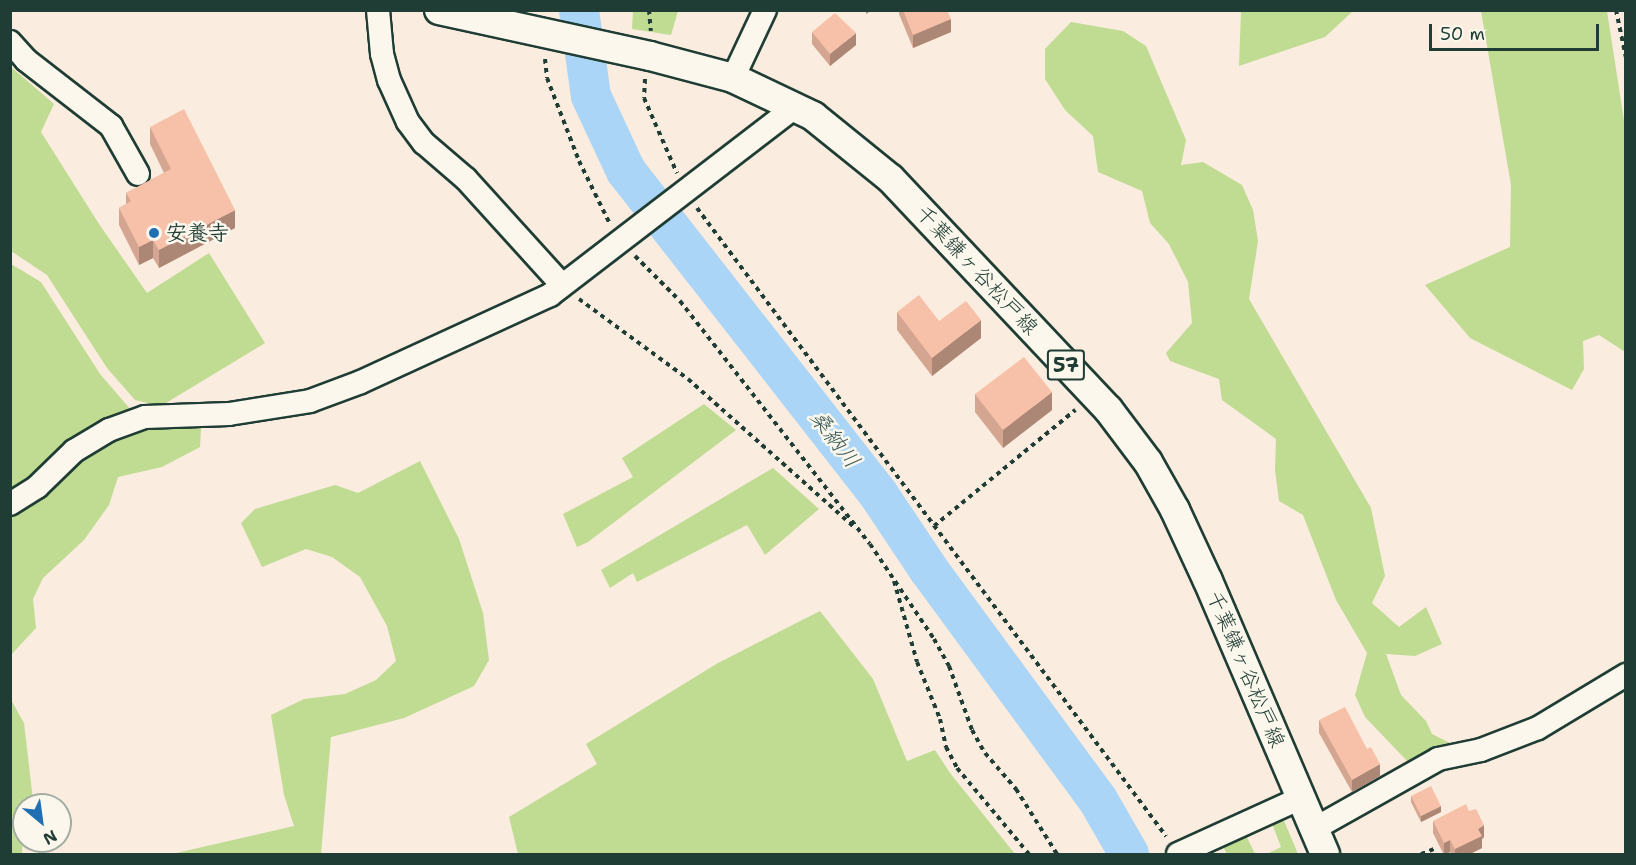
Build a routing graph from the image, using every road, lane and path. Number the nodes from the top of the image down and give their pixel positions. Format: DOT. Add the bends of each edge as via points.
graph roads {
  1 [pos="378,10"];
  2 [pos="439,10"];
  3 [pos="650,10"];
  4 [pos="765,10"];
  5 [pos="1616,10"];
  6 [pos="10,42"];
  7 [pos="549,42"];
  8 [pos="636,53"];
  9 [pos="1626,58"];
  10 [pos="733,78"];
  11 [pos="796,106"];
  12 [pos="138,174"];
  13 [pos="685,192"];
  14 [pos="623,237"];
  15 [pos="562,285"];
  16 [pos="1094,394"];
  17 [pos="10,504"];
  18 [pos="934,526"];
  19 [pos="864,536"];
  20 [pos="892,576"];
  21 [pos="1626,675"];
  22 [pos="1301,798"];
  23 [pos="1319,842"];
  24 [pos="1437,848"];
  25 [pos="1179,854"];
  26 [pos="1029,855"];
  27 [pos="1057,855"];
  28 [pos="1421,855"];
  1 -- 15 [label="street" via="382,54 408,122 424,143 466,179"];
  2 -- 7 [label="main road, 千葉鎌ヶ谷松戸線 / 57"];
  3 -- 8 [label="path"];
  4 -- 10 [label="street"];
  5 -- 9 [label="path"];
  6 -- 12 [label="street" via="26,60 111,126"];
  7 -- 8 [label="main road, 千葉鎌ヶ谷松戸線 / 57"];
  7 -- 14 [label="path" via="547,78 579,161"];
  8 -- 10 [label="main road, 千葉鎌ヶ谷松戸線 / 57"];
  8 -- 13 [label="path" via="646,65 644,98"];
  10 -- 11 [label="main road, 千葉鎌ヶ谷松戸線 / 57"];
  11 -- 13 [label="street"];
  11 -- 16 [label="main road, 千葉鎌ヶ谷松戸線 / 57" via="891,179"];
  13 -- 14 [label="street"];
  13 -- 18 [label="path"];
  14 -- 15 [label="street"];
  14 -- 19 [label="path" via="680,301"];
  15 -- 17 [label="street" via="550,295 361,382 310,401 229,414 145,417 109,430 74,451 37,487"];
  15 -- 19 [label="path" via="688,379"];
  16 -- 18 [label="path"];
  16 -- 22 [label="main road, 千葉鎌ヶ谷松戸線 / 57" via="1148,462 1175,510"];
  18 -- 25 [label="path"];
  19 -- 20 [label="path"];
  20 -- 26 [label="path" via="946,747 957,768"];
  20 -- 27 [label="path" via="949,666 972,730 985,753 1016,789"];
  21 -- 23 [label="street" via="1538,729 1480,750 1438,759"];
  22 -- 23 [label="main road, 千葉鎌ヶ谷松戸線 / 57"];
  22 -- 25 [label="street"];
  24 -- 28 [label="path"];
}
